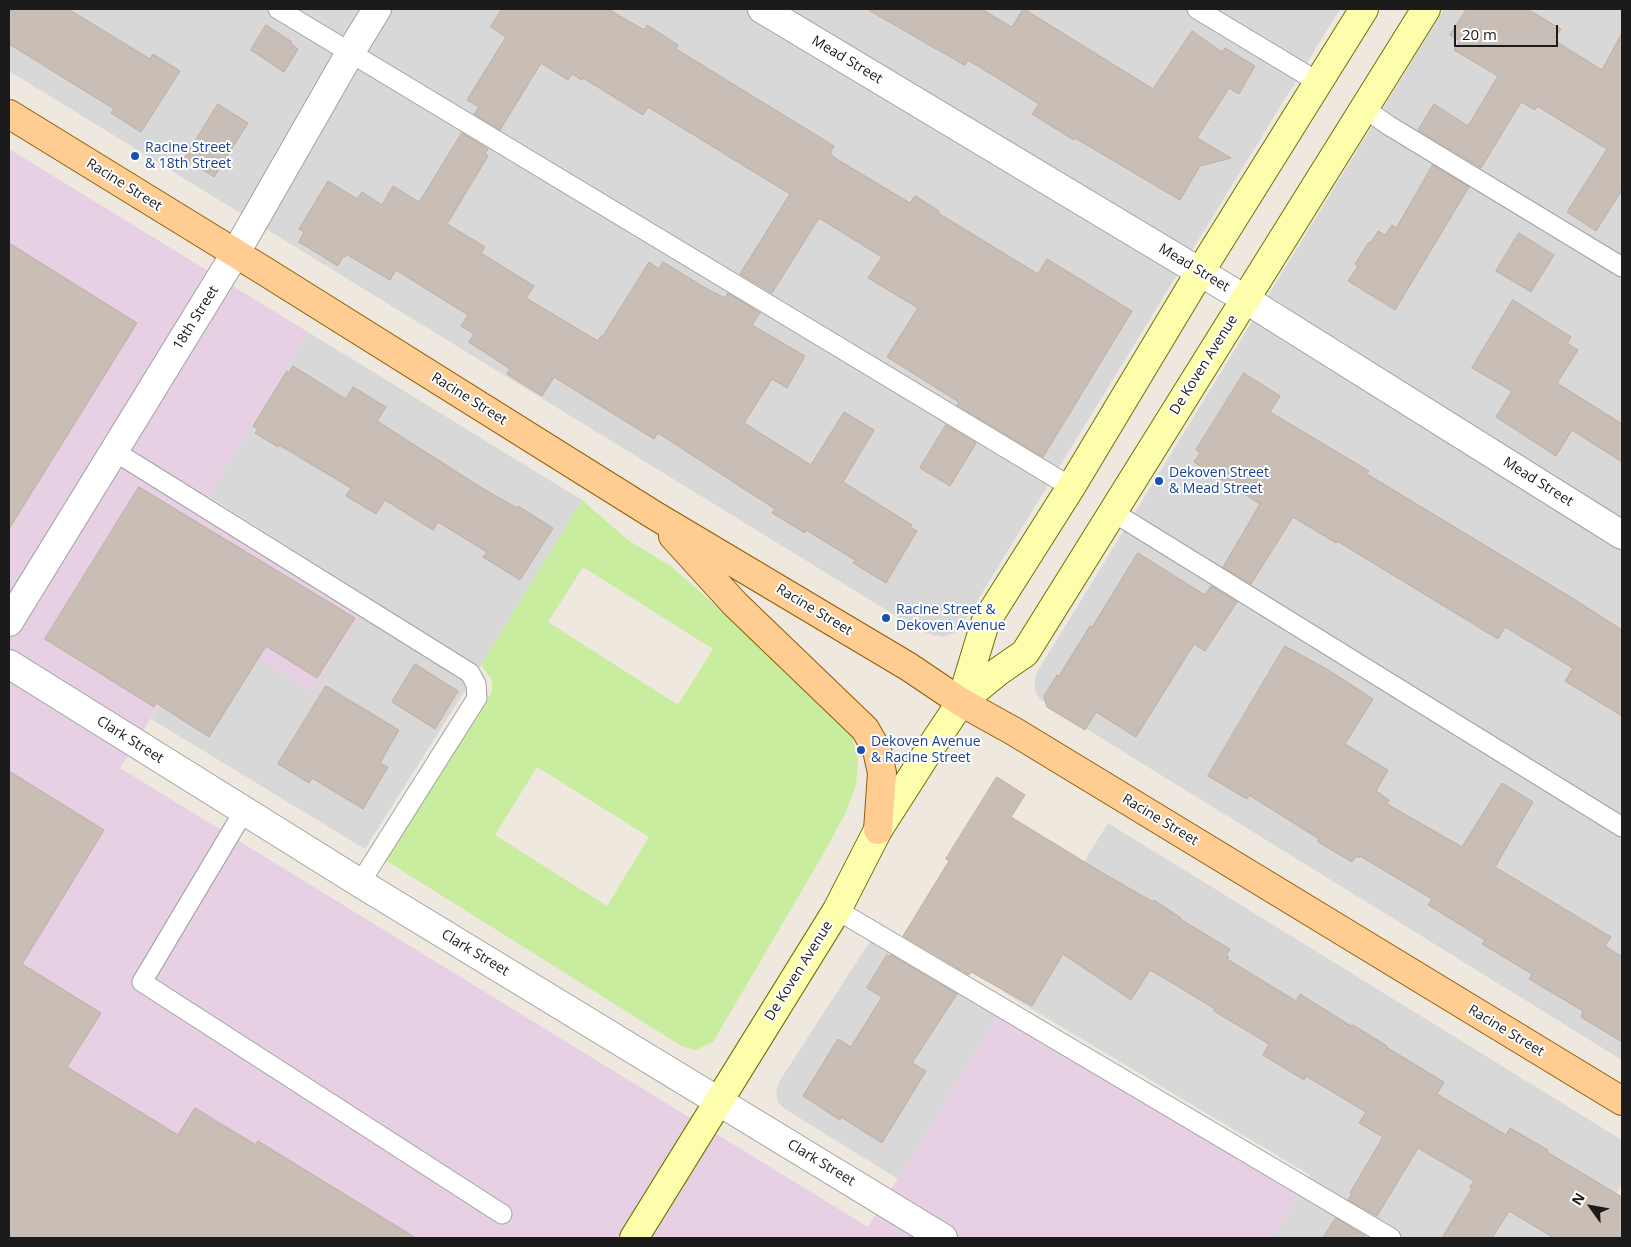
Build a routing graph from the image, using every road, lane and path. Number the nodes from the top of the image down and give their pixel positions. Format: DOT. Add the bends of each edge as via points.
graph roads {
  1 [pos="278,9"];
  2 [pos="377,9"];
  3 [pos="762,9"];
  4 [pos="1197,9"];
  5 [pos="1364,9"];
  6 [pos="1426,9"];
  7 [pos="350,53"];
  8 [pos="1318,82"];
  9 [pos="1364,108"];
  10 [pos="9,114"];
  11 [pos="236,254"];
  12 [pos="1622,267"];
  13 [pos="1200,272"];
  14 [pos="1245,299"];
  15 [pos="114,452"];
  16 [pos="1071,486"];
  17 [pos="1113,512"];
  18 [pos="654,515"];
  19 [pos="1622,534"];
  20 [pos="9,622"];
  21 [pos="9,664"];
  22 [pos="961,702"];
  23 [pos="244,811"];
  24 [pos="1622,827"];
  25 [pos="878,830"];
  26 [pos="360,883"];
  27 [pos="837,910"];
  28 [pos="718,1100"];
  29 [pos="1622,1101"];
  30 [pos="502,1214"];
  31 [pos="634,1238"];
  32 [pos="943,1238"];
  33 [pos="1391,1238"];
  1 -- 7 [label="lane"];
  2 -- 7 [label="street, 18th Street"];
  3 -- 13 [label="street, Mead Street"];
  4 -- 8 [label="lane"];
  5 -- 8 [label="street, De Koven Avenue"];
  6 -- 9 [label="street, De Koven Avenue"];
  7 -- 11 [label="street, 18th Street"];
  7 -- 16 [label="lane"];
  8 -- 13 [label="street, De Koven Avenue"];
  9 -- 12 [label="lane"];
  9 -- 14 [label="street, De Koven Avenue"];
  10 -- 11 [label="main road, Racine Street"];
  11 -- 15 [label="street, 18th Street"];
  11 -- 18 [label="main road, Racine Street"];
  13 -- 14 [label="street, Mead Street"];
  13 -- 16 [label="street, De Koven Avenue"];
  14 -- 17 [label="street, De Koven Avenue"];
  14 -- 19 [label="street, Mead Street"];
  15 -- 20 [label="street, 18th Street"];
  15 -- 26 [label="lane" via="470,673 476,684 477,698"];
  16 -- 22 [label="street, De Koven Avenue" via="985,624"];
  17 -- 22 [label="street, De Koven Avenue" via="1026,653"];
  17 -- 24 [label="lane"];
  18 -- 22 [label="main road, Racine Street" via="909,667"];
  18 -- 25 [label="main road" via="735,604 866,729 877,750 882,773"];
  21 -- 23 [label="street, Clark Street"];
  22 -- 25 [label="street, De Koven Avenue"];
  22 -- 29 [label="main road, Racine Street"];
  23 -- 26 [label="street, Clark Street"];
  23 -- 30 [label="lane" via="142,982"];
  25 -- 27 [label="street, De Koven Avenue"];
  26 -- 28 [label="street, Clark Street"];
  27 -- 28 [label="street, De Koven Avenue"];
  27 -- 33 [label="lane"];
  28 -- 31 [label="street, De Koven Avenue"];
  28 -- 32 [label="street, Clark Street"];
}
